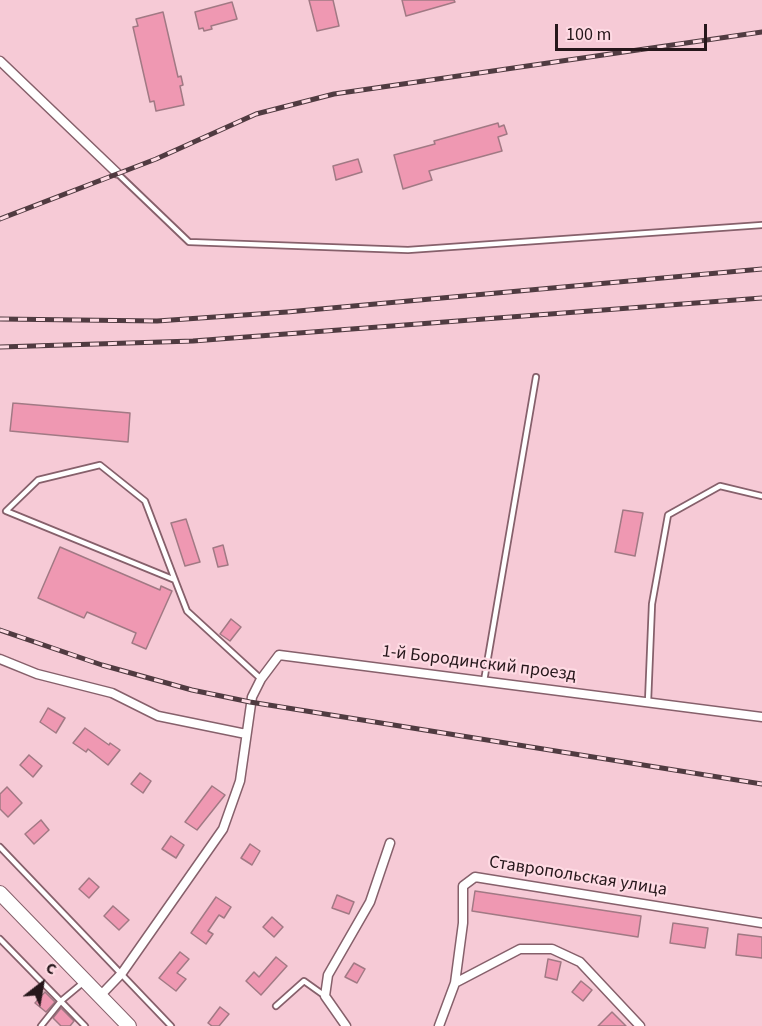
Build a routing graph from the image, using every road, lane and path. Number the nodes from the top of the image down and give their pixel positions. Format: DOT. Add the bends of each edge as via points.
graph roads {
  1 [pos="0,61"];
  2 [pos="117,173"];
  3 [pos="762,225"];
  4 [pos="536,377"];
  5 [pos="762,496"];
  6 [pos="175,580"];
  7 [pos="0,659"];
  8 [pos="261,679"];
  9 [pos="484,681"];
  10 [pos="648,702"];
  11 [pos="762,717"];
  12 [pos="246,734"];
  13 [pos="390,843"];
  14 [pos="0,847"];
  15 [pos="0,893"];
  16 [pos="762,923"];
  17 [pos="0,939"];
  18 [pos="122,973"];
  19 [pos="85,981"];
  20 [pos="455,983"];
  21 [pos="100,996"];
  22 [pos="325,996"];
  23 [pos="61,1001"];
  24 [pos="276,1006"];
  25 [pos="40,1026"];
  26 [pos="85,1026"];
  27 [pos="129,1026"];
  28 [pos="171,1026"];
  29 [pos="346,1026"];
  30 [pos="439,1026"];
  31 [pos="639,1026"];
  1 -- 2 [label="street"];
  2 -- 3 [label="lane" via="189,242 408,250"];
  4 -- 9 [label="lane"];
  5 -- 10 [label="lane" via="720,486 668,515 652,604"];
  6 -- 6 [label="lane" via="145,501 100,465 38,480 6,511"];
  6 -- 8 [label="lane" via="187,611"];
  7 -- 12 [label="street" via="38,674 112,693 158,716"];
  8 -- 9 [label="street, 1-й Бородинский проезд" via="279,655"];
  8 -- 12 [label="street, 1-й Бородинский проезд" via="250,702"];
  9 -- 10 [label="street, 1-й Бородинский проезд"];
  10 -- 11 [label="street, 1-й Бородинский проезд"];
  12 -- 18 [label="street, 1-й Бородинский проезд" via="240,781 223,829"];
  13 -- 22 [label="street" via="370,902 328,975"];
  14 -- 18 [label="lane"];
  15 -- 19 [label="main road"];
  16 -- 20 [label="street, Ставропольская улица" via="475,877 463,886 463,923"];
  17 -- 23 [label="lane"];
  18 -- 21 [label="street, 1-й Бородинский проезд"];
  18 -- 28 [label="lane"];
  19 -- 21 [label="main road"];
  19 -- 23 [label="lane"];
  20 -- 30 [label="street, Ставропольская улица"];
  20 -- 31 [label="street" via="520,949 552,948 580,962"];
  21 -- 27 [label="main road"];
  22 -- 24 [label="lane" via="304,981"];
  22 -- 29 [label="street"];
  23 -- 25 [label="lane"];
  23 -- 26 [label="lane"];
}
